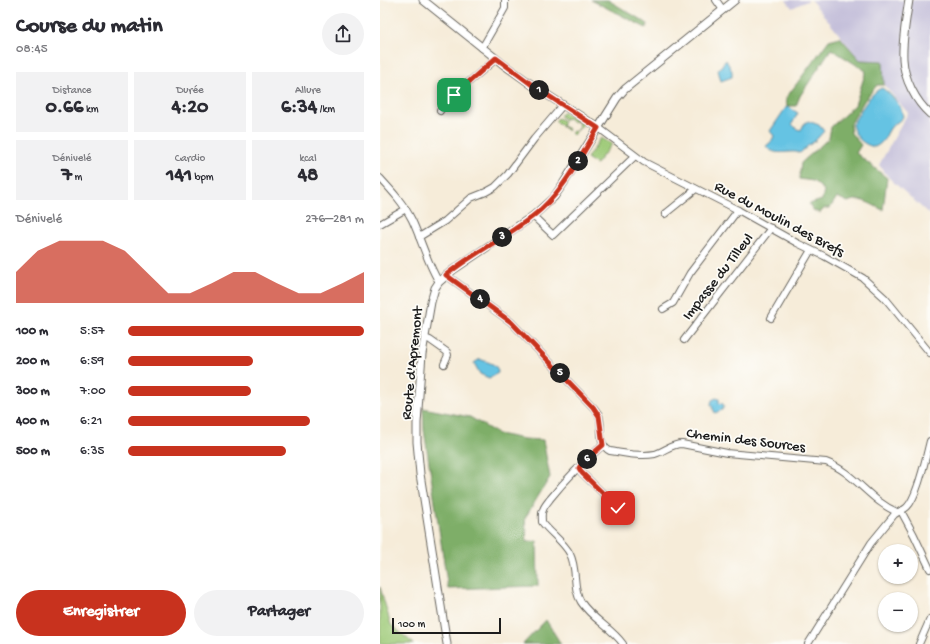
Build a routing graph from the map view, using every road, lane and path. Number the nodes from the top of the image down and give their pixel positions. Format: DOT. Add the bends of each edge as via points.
graph roads {
  1 [pos="423,0"];
  2 [pos="505,0"];
  3 [pos="716,0"];
  4 [pos="735,0"];
  5 [pos="909,0"];
  6 [pos="723,10"];
  7 [pos="482,48"];
  8 [pos="496,58"];
  9 [pos="563,105"];
  10 [pos="440,111"];
  11 [pos="930,114"];
  12 [pos="598,128"];
  13 [pos="635,156"];
  14 [pos="380,178"];
  15 [pos="696,189"];
  16 [pos="406,209"];
  17 [pos="738,210"];
  18 [pos="665,214"];
  19 [pos="533,216"];
  20 [pos="380,224"];
  21 [pos="771,228"];
  22 [pos="419,237"];
  23 [pos="811,250"];
  24 [pos="446,275"];
  25 [pos="439,282"];
  26 [pos="663,309"];
  27 [pos="771,318"];
  28 [pos="425,338"];
  29 [pos="684,340"];
  30 [pos="930,353"];
  31 [pos="444,364"];
  32 [pos="930,441"];
  33 [pos="603,445"];
  34 [pos="579,468"];
  35 [pos="618,508"];
  36 [pos="899,512"];
  37 [pos="930,570"];
  38 [pos="930,619"];
  39 [pos="447,644"];
  40 [pos="623,644"];
  41 [pos="808,644"];
  42 [pos="919,644"];
  1 -- 7 [label="street"];
  2 -- 7 [label="street" via="504,8"];
  3 -- 6 [label="street"];
  4 -- 6 [label="street, Route d'Apremont"];
  5 -- 11 [label="street" via="903,51 904,69 911,88"];
  6 -- 12 [label="street, Route d'Apremont" via="625,89"];
  7 -- 8 [label="street"];
  8 -- 9 [label="street"];
  8 -- 10 [label="street" via="445,102"];
  9 -- 12 [label="street"];
  9 -- 22 [label="street" via="495,187 471,198 445,221"];
  12 -- 13 [label="street, Rue du Moulin des Brefs"];
  12 -- 19 [label="street, Route d'Apremont" via="554,197"];
  13 -- 15 [label="street, Rue du Moulin des Brefs"];
  13 -- 19 [label="street" via="553,234"];
  14 -- 16 [label="street"];
  15 -- 17 [label="street, Rue du Moulin des Brefs"];
  15 -- 18 [label="street"];
  16 -- 20 [label="street"];
  16 -- 22 [label="street"];
  17 -- 21 [label="street, Rue du Moulin des Brefs"];
  17 -- 26 [label="street" via="690,273 673,303"];
  19 -- 24 [label="street, Route d'Apremont"];
  21 -- 23 [label="street, Rue du Moulin des Brefs"];
  21 -- 29 [label="street, Impasse du Tilleul"];
  22 -- 25 [label="street"];
  23 -- 27 [label="street"];
  23 -- 30 [label="street, Rue du Moulin des Brefs" via="850,270 876,288"];
  24 -- 25 [label="street, Route d'Apremont"];
  24 -- 33 [label="street" via="511,322 593,407 599,416"];
  25 -- 28 [label="street, Route d'Apremont" via="431,302"];
  28 -- 31 [label="street" via="447,352"];
  28 -- 39 [label="street, Route d'Apremont" via="417,442"];
  32 -- 36 [label="street" via="912,499 908,506"];
  33 -- 34 [label="street"];
  33 -- 36 [label="street, Chemin des Sources" via="610,451 645,455 682,444 727,453 826,462 839,468 883,505"];
  34 -- 35 [label="street"];
  34 -- 40 [label="street" via="543,510 542,522 566,547 571,556 578,598"];
  36 -- 37 [label="street" via="914,534"];
  36 -- 41 [label="street" via="871,543"];
  38 -- 42 [label="street"];
}
